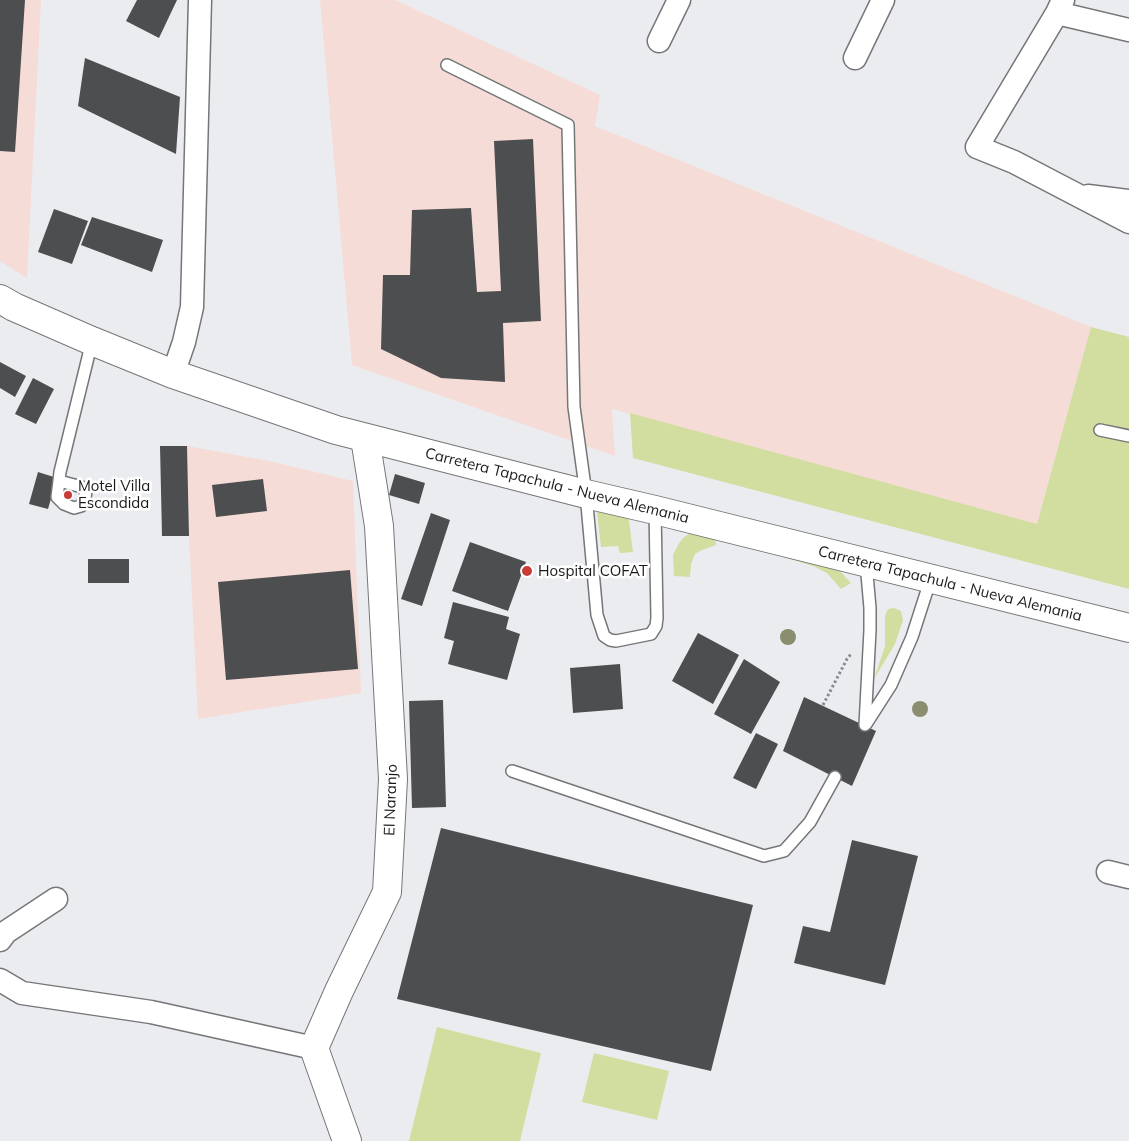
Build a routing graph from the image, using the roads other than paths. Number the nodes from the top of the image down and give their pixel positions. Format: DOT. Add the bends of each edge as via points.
graph roads {
  1 [pos="200,0"];
  2 [pos="679,0"];
  3 [pos="883,0"];
  4 [pos="1060,7"];
  5 [pos="1129,30"];
  6 [pos="659,41"];
  7 [pos="855,58"];
  8 [pos="447,65"];
  9 [pos="1075,195"];
  10 [pos="1129,200"];
  11 [pos="1129,222"];
  12 [pos="0,299"];
  13 [pos="92,341"];
  14 [pos="173,374"];
  15 [pos="1100,430"];
  16 [pos="1129,436"];
  17 [pos="365,438"];
  18 [pos="59,481"];
  19 [pos="586,494"];
  20 [pos="656,510"];
  21 [pos="866,563"];
  22 [pos="931,578"];
  23 [pos="1129,628"];
  24 [pos="512,771"];
  25 [pos="835,777"];
  26 [pos="56,899"];
  27 [pos="0,940"];
  28 [pos="0,980"];
  29 [pos="314,1048"];
  30 [pos="347,1141"];
  1 -- 14 [label="street" via="192,307"];
  2 -- 6 [label="street"];
  3 -- 7 [label="street"];
  4 -- 5 [label="street"];
  4 -- 9 [label="street" via="977,147 1014,162"];
  8 -- 19 [label="lane" via="568,125 574,407"];
  9 -- 10 [label="street"];
  9 -- 11 [label="street"];
  12 -- 13 [label="main road, Carretera Tapachula - Nueva Alemania"];
  13 -- 14 [label="main road, Carretera Tapachula - Nueva Alemania"];
  13 -- 18 [label="lane"];
  14 -- 17 [label="main road, Carretera Tapachula - Nueva Alemania"];
  15 -- 16 [label="lane"];
  17 -- 19 [label="main road, Carretera Tapachula - Nueva Alemania"];
  17 -- 29 [label="main road, El Naranjo" via="379,526 394,779 387,892"];
  19 -- 20 [label="main road, Carretera Tapachula - Nueva Alemania"];
  19 -- 20 [label="lane" via="597,615 604,636 610,640 651,634 656,626"];
  20 -- 21 [label="main road, Carretera Tapachula - Nueva Alemania"];
  21 -- 22 [label="main road, Carretera Tapachula - Nueva Alemania"];
  21 -- 22 [label="lane" via="870,630 864,725 891,685 912,637"];
  22 -- 23 [label="main road, Carretera Tapachula - Nueva Alemania"];
  24 -- 25 [label="lane" via="764,856 784,851 810,822"];
  26 -- 27 [label="street" via="6,932"];
  28 -- 29 [label="street" via="22,993 151,1012"];
  29 -- 30 [label="main road"];
}
